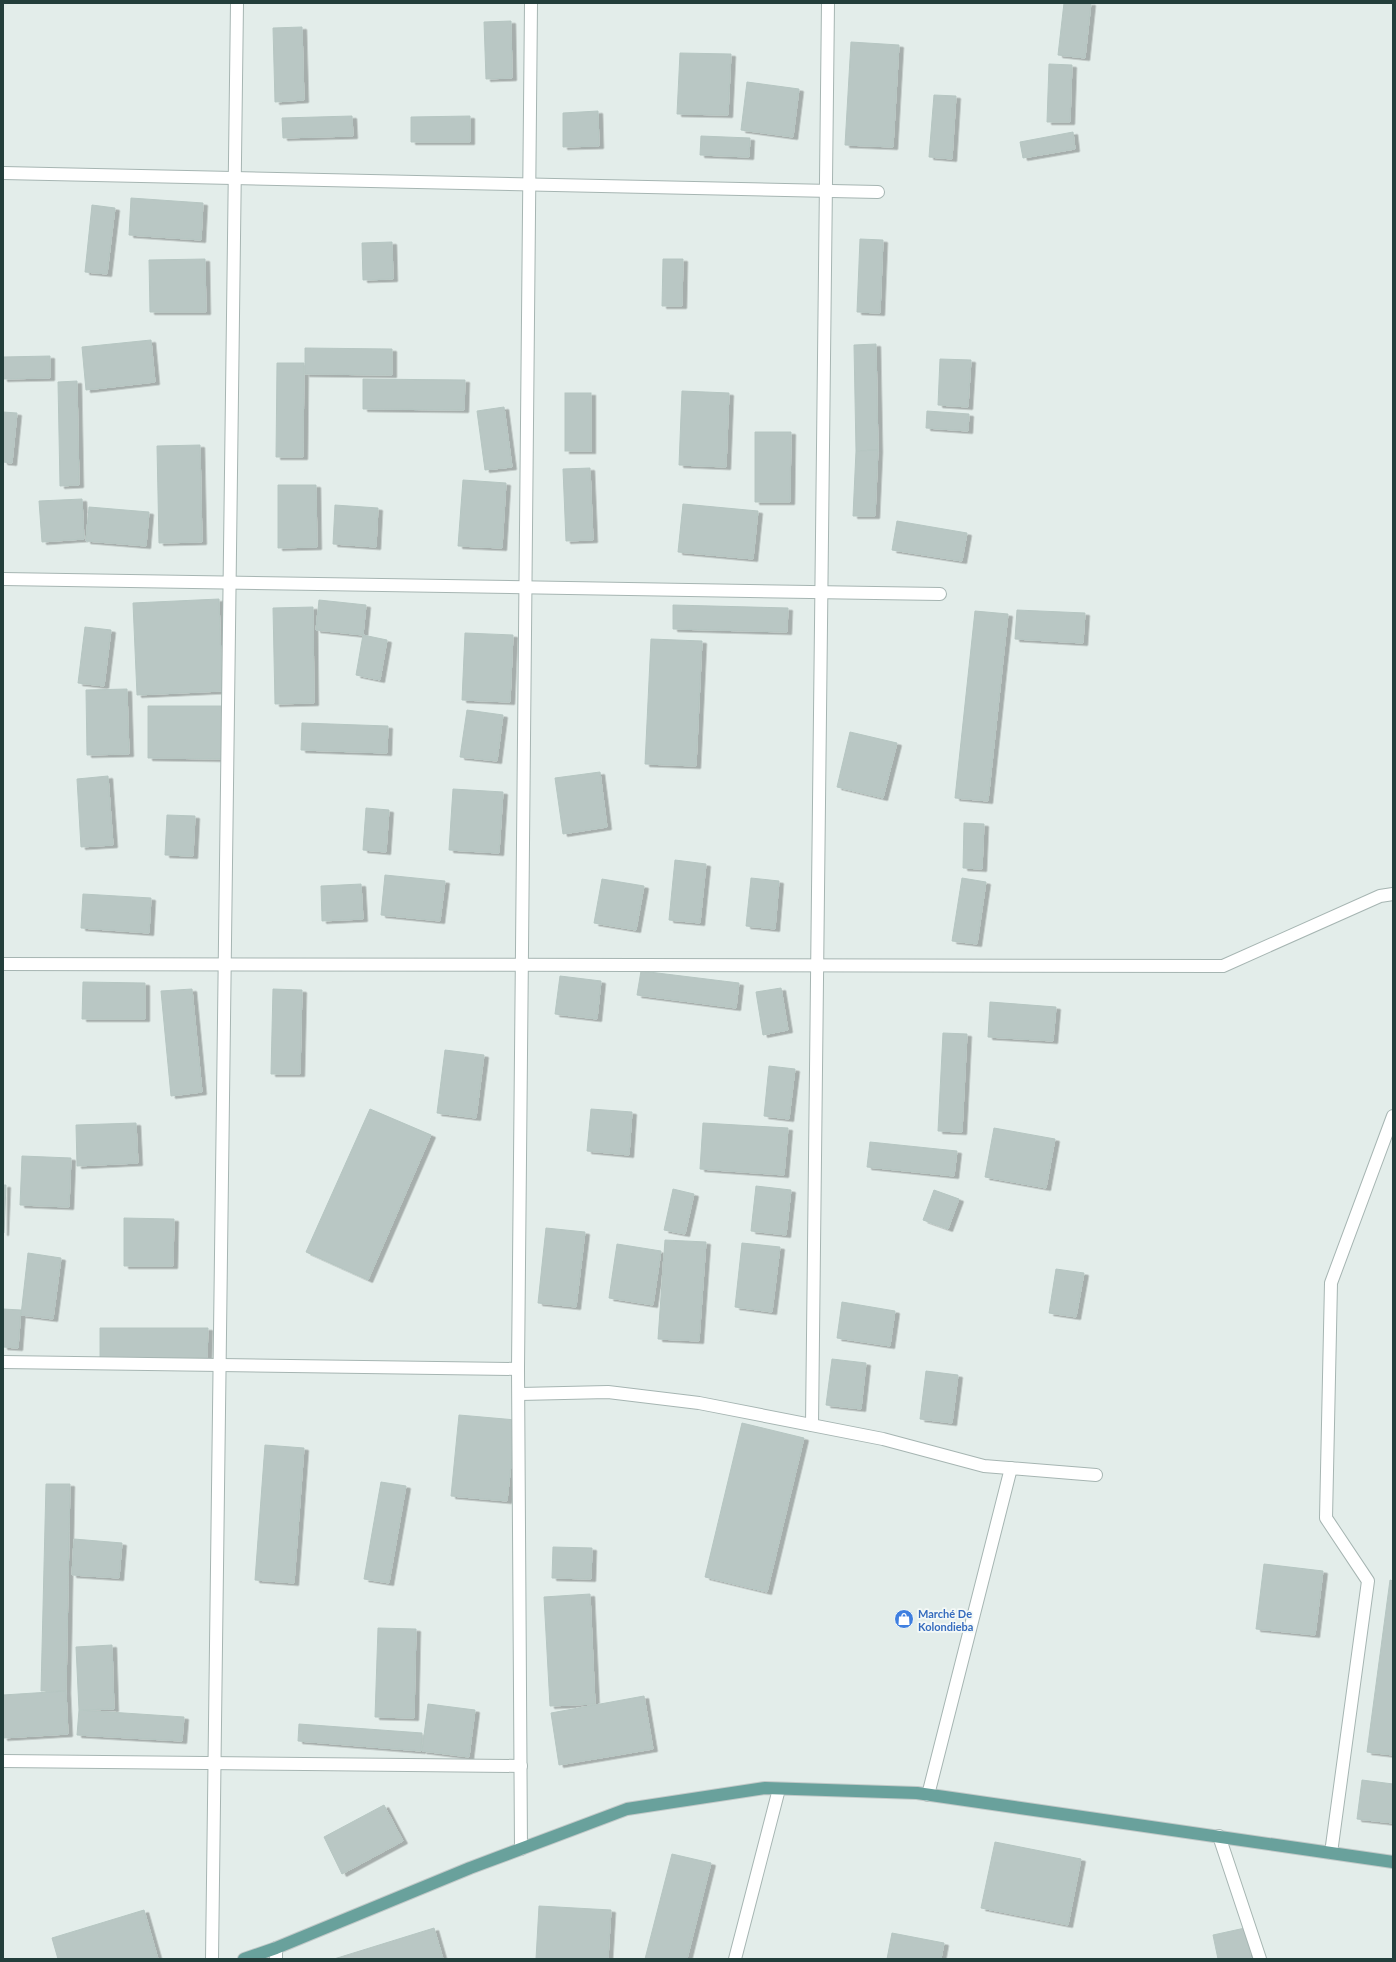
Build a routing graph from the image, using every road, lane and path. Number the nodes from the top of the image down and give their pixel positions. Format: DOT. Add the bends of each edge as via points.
graph roads {
  1 [pos="237,3"];
  2 [pos="532,3"];
  3 [pos="828,3"];
  4 [pos="3,173"];
  5 [pos="235,178"];
  6 [pos="530,184"];
  7 [pos="826,191"];
  8 [pos="878,192"];
  9 [pos="3,579"];
  10 [pos="230,583"];
  11 [pos="526,588"];
  12 [pos="821,592"];
  13 [pos="940,594"];
  14 [pos="1393,894"];
  15 [pos="3,964"];
  16 [pos="225,964"];
  17 [pos="522,965"];
  18 [pos="816,965"];
  19 [pos="1393,1116"];
  20 [pos="3,1362"];
  21 [pos="220,1365"];
  22 [pos="518,1369"];
  23 [pos="520,1394"];
  24 [pos="812,1425"];
  25 [pos="1011,1468"];
  26 [pos="1096,1475"];
  27 [pos="3,1760"];
  28 [pos="215,1763"];
  29 [pos="521,1766"];
  30 [pos="779,1789"];
  31 [pos="928,1794"];
  32 [pos="1219,1836"];
  33 [pos="521,1849"];
  34 [pos="1331,1853"];
  35 [pos="1393,1862"];
  36 [pos="276,1953"];
  37 [pos="212,1959"];
  38 [pos="244,1959"];
  39 [pos="735,1959"];
  40 [pos="1260,1959"];
  1 -- 5 [label="street"];
  2 -- 6 [label="street"];
  3 -- 7 [label="street"];
  4 -- 5 [label="street"];
  5 -- 6 [label="street"];
  5 -- 10 [label="street"];
  6 -- 7 [label="street"];
  6 -- 11 [label="street"];
  7 -- 8 [label="street"];
  7 -- 12 [label="street"];
  9 -- 10 [label="street"];
  10 -- 11 [label="street"];
  10 -- 16 [label="street"];
  11 -- 12 [label="street"];
  11 -- 17 [label="street"];
  12 -- 13 [label="street"];
  12 -- 18 [label="street"];
  14 -- 18 [label="street" via="1380,896 1223,966"];
  15 -- 16 [label="street"];
  16 -- 17 [label="street"];
  16 -- 21 [label="street"];
  17 -- 18 [label="street"];
  17 -- 22 [label="street"];
  18 -- 24 [label="street"];
  19 -- 34 [label="street" via="1332,1283 1326,1518 1368,1581"];
  20 -- 21 [label="street"];
  21 -- 22 [label="street"];
  21 -- 28 [label="street"];
  22 -- 23 [label="street"];
  23 -- 24 [label="street" via="608,1392 699,1403"];
  23 -- 29 [label="street"];
  24 -- 25 [label="street" via="883,1439 984,1466"];
  25 -- 26 [label="street"];
  25 -- 31 [label="street"];
  27 -- 28 [label="street"];
  28 -- 29 [label="street"];
  28 -- 37 [label="street"];
  29 -- 33 [label="street"];
  30 -- 31 [label="main road"];
  30 -- 33 [label="main road" via="765,1788 627,1809"];
  30 -- 39 [label="street"];
  31 -- 32 [label="main road"];
  32 -- 34 [label="main road"];
  32 -- 40 [label="street"];
  33 -- 36 [label="main road"];
  34 -- 35 [label="main road"];
  36 -- 38 [label="main road"];
}
